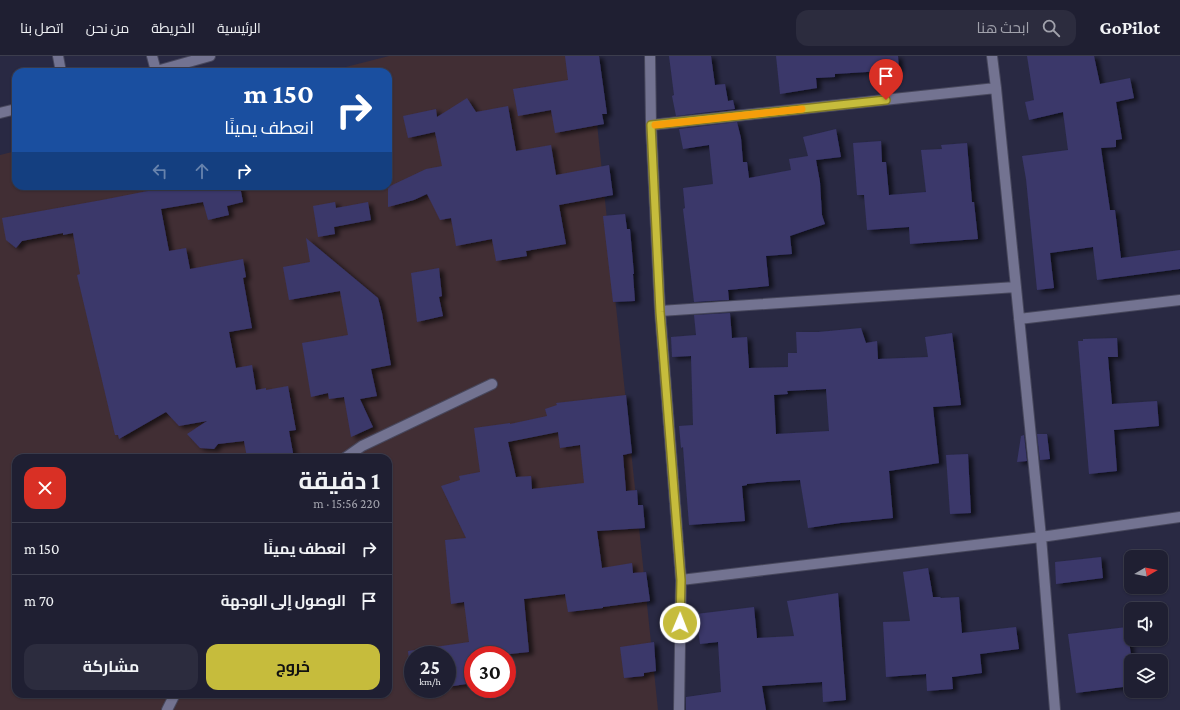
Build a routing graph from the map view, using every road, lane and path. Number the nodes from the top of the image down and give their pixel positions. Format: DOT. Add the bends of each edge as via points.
graph roads {
  1 [pos="58,56"];
  2 [pos="152,56"];
  3 [pos="210,56"];
  4 [pos="650,56"];
  5 [pos="992,56"];
  6 [pos="60,68"];
  7 [pos="154,68"];
  8 [pos="168,68"];
  9 [pos="996,88"];
  10 [pos="12,110"];
  11 [pos="0,113"];
  12 [pos="651,125"];
  13 [pos="1016,287"];
  14 [pos="1180,300"];
  15 [pos="660,312"];
  16 [pos="1019,319"];
  17 [pos="492,384"];
  18 [pos="351,454"];
  19 [pos="1180,517"];
  20 [pos="1041,537"];
  21 [pos="681,580"];
  22 [pos="173,698"];
  23 [pos="167,710"];
  24 [pos="679,710"];
  25 [pos="1055,710"];
  1 -- 6 [label="street"];
  2 -- 7 [label="street"];
  3 -- 8 [label="street"];
  4 -- 12 [label="street"];
  5 -- 9 [label="street"];
  9 -- 12 [label="street"];
  9 -- 13 [label="street"];
  10 -- 11 [label="street"];
  12 -- 15 [label="street"];
  13 -- 15 [label="street"];
  13 -- 16 [label="street"];
  14 -- 16 [label="street"];
  15 -- 21 [label="street"];
  16 -- 20 [label="street"];
  17 -- 18 [label="street" via="362,446"];
  19 -- 20 [label="street"];
  20 -- 21 [label="street"];
  20 -- 25 [label="street"];
  21 -- 24 [label="street"];
  22 -- 23 [label="street"];
}
